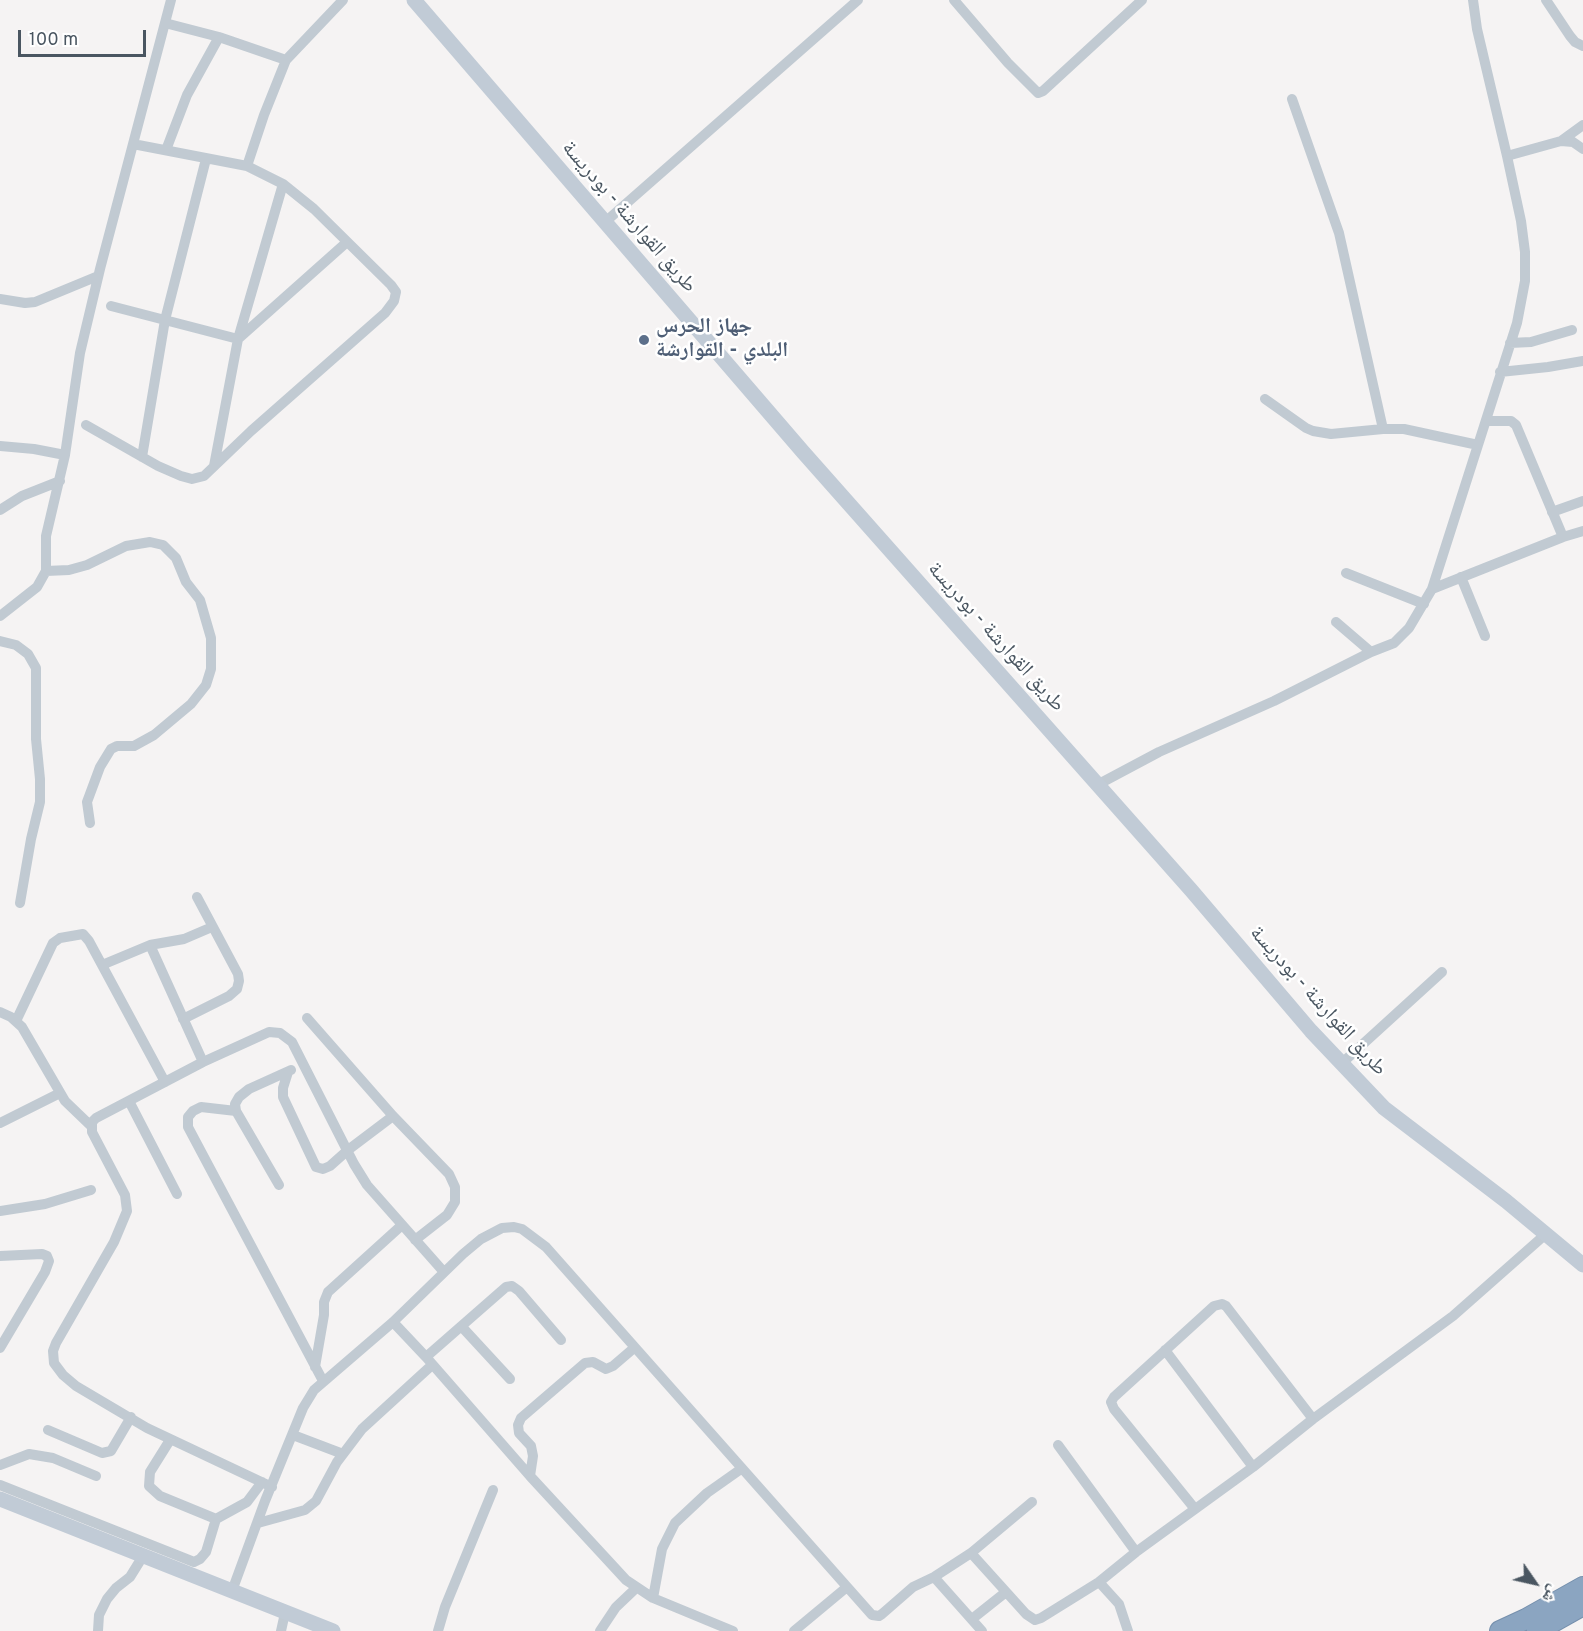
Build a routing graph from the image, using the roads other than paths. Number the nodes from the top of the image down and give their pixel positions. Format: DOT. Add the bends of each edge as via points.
graph roads {
  1 [pos="171,0"];
  2 [pos="343,0"];
  3 [pos="414,0"];
  4 [pos="858,0"];
  5 [pos="954,0"];
  6 [pos="1142,0"];
  7 [pos="1546,0"];
  8 [pos="1475,1"];
  9 [pos="165,23"];
  10 [pos="219,37"];
  11 [pos="1583,46"];
  12 [pos="286,60"];
  13 [pos="1292,99"];
  14 [pos="1582,123"];
  15 [pos="1561,141"];
  16 [pos="133,144"];
  17 [pos="1583,148"];
  18 [pos="166,150"];
  19 [pos="1507,156"];
  20 [pos="206,159"];
  21 [pos="247,166"];
  22 [pos="283,184"];
  23 [pos="604,223"];
  24 [pos="347,242"];
  25 [pos="98,276"];
  26 [pos="0,299"];
  27 [pos="111,306"];
  28 [pos="165,320"];
  29 [pos="1572,330"];
  30 [pos="238,339"];
  31 [pos="1510,343"];
  32 [pos="1583,361"];
  33 [pos="1500,372"];
  34 [pos="1265,399"];
  35 [pos="1487,422"];
  36 [pos="86,425"];
  37 [pos="1383,429"];
  38 [pos="1478,445"];
  39 [pos="0,446"];
  40 [pos="65,455"];
  41 [pos="142,457"];
  42 [pos="214,466"];
  43 [pos="60,481"];
  44 [pos="1583,501"];
  45 [pos="0,510"];
  46 [pos="1552,512"];
  47 [pos="1583,531"];
  48 [pos="1563,537"];
  49 [pos="46,571"];
  50 [pos="1346,573"];
  51 [pos="1461,577"];
  52 [pos="1432,589"];
  53 [pos="1424,604"];
  54 [pos="0,616"];
  55 [pos="1336,622"];
  56 [pos="1485,636"];
  57 [pos="0,641"];
  58 [pos="1371,652"];
  59 [pos="1097,785"];
  60 [pos="90,823"];
  61 [pos="197,897"];
  62 [pos="20,903"];
  63 [pos="213,927"];
  64 [pos="150,945"];
  65 [pos="102,965"];
  66 [pos="1442,972"];
  67 [pos="0,1012"];
  68 [pos="307,1018"];
  69 [pos="183,1019"];
  70 [pos="16,1021"];
  71 [pos="203,1062"];
  72 [pos="1341,1064"];
  73 [pos="302,1065"];
  74 [pos="288,1072"];
  75 [pos="165,1082"];
  76 [pos="60,1093"];
  77 [pos="129,1101"];
  78 [pos="236,1111"];
  79 [pos="393,1116"];
  80 [pos="0,1123"];
  81 [pos="91,1126"];
  82 [pos="348,1150"];
  83 [pos="279,1185"];
  84 [pos="92,1190"];
  85 [pos="177,1194"];
  86 [pos="0,1211"];
  87 [pos="402,1225"];
  88 [pos="1547,1233"];
  89 [pos="415,1240"];
  90 [pos="0,1256"];
  91 [pos="1583,1265"];
  92 [pos="443,1271"];
  93 [pos="393,1322"];
  94 [pos="462,1326"];
  95 [pos="561,1340"];
  96 [pos="0,1348"];
  97 [pos="634,1348"];
  98 [pos="1164,1350"];
  99 [pos="429,1361"];
  100 [pos="315,1367"];
  101 [pos="510,1379"];
  102 [pos="322,1381"];
  103 [pos="131,1417"];
  104 [pos="1313,1419"];
  105 [pos="48,1430"];
  106 [pos="293,1434"];
  107 [pos="170,1440"];
  108 [pos="1058,1446"];
  109 [pos="343,1454"];
  110 [pos="0,1465"];
  111 [pos="1252,1467"];
  112 [pos="741,1469"];
  113 [pos="96,1476"];
  114 [pos="530,1476"];
  115 [pos="0,1485"];
  116 [pos="267,1485"];
  117 [pos="493,1490"];
  118 [pos="0,1499"];
  119 [pos="1032,1502"];
  120 [pos="1195,1509"];
  121 [pos="216,1519"];
  122 [pos="72,1521"];
  123 [pos="258,1523"];
  124 [pos="1136,1552"];
  125 [pos="971,1553"];
  126 [pos="143,1556"];
  127 [pos="934,1577"];
  128 [pos="1099,1582"];
  129 [pos="847,1587"];
  130 [pos="1583,1587"];
  131 [pos="636,1588"];
  132 [pos="232,1591"];
  133 [pos="1006,1592"];
  134 [pos="653,1598"];
  135 [pos="1583,1605"];
  136 [pos="285,1613"];
  137 [pos="972,1619"];
  138 [pos="98,1631"];
  139 [pos="281,1631"];
  140 [pos="333,1631"];
  141 [pos="438,1631"];
  142 [pos="600,1631"];
  143 [pos="733,1631"];
  144 [pos="794,1631"];
  145 [pos="982,1631"];
  146 [pos="1128,1631"];
  147 [pos="1500,1631"];
  148 [pos="1537,1631"];
  1 -- 9 [label="street"];
  2 -- 12 [label="street"];
  3 -- 23 [label="main road, طريق القوارشة - بودريسة"];
  4 -- 23 [label="street"];
  5 -- 6 [label="street" via="1038,93"];
  7 -- 11 [label="street" via="1570,36"];
  8 -- 19 [label="street" via="1477,28"];
  9 -- 10 [label="street"];
  9 -- 16 [label="street"];
  10 -- 12 [label="street"];
  10 -- 18 [label="street" via="187,95"];
  12 -- 21 [label="street"];
  13 -- 37 [label="street" via="1339,233"];
  14 -- 15 [label="street"];
  15 -- 17 [label="street"];
  15 -- 19 [label="street"];
  16 -- 18 [label="street"];
  16 -- 25 [label="street"];
  18 -- 20 [label="street"];
  19 -- 31 [label="street" via="1525,252 1525,281"];
  20 -- 21 [label="street"];
  20 -- 28 [label="street"];
  21 -- 22 [label="street"];
  22 -- 24 [label="street"];
  22 -- 30 [label="street"];
  23 -- 59 [label="main road, طريق القوارشة - بودريسة"];
  24 -- 30 [label="street"];
  24 -- 42 [label="street" via="392,285 396,292 394,301"];
  25 -- 26 [label="street" via="35,302"];
  25 -- 40 [label="street" via="80,353"];
  27 -- 28 [label="street"];
  28 -- 30 [label="street"];
  28 -- 41 [label="street"];
  29 -- 31 [label="street" via="1531,342"];
  30 -- 42 [label="street"];
  31 -- 33 [label="street"];
  32 -- 33 [label="street"];
  33 -- 35 [label="street"];
  34 -- 37 [label="street" via="1313,431 1331,434"];
  35 -- 38 [label="street"];
  35 -- 46 [label="street" via="1511,421 1516,425"];
  36 -- 41 [label="street"];
  37 -- 38 [label="street" via="1404,429"];
  38 -- 52 [label="street"];
  39 -- 40 [label="street"];
  40 -- 43 [label="street"];
  41 -- 42 [label="street" via="192,479 204,476"];
  43 -- 45 [label="street" via="22,496"];
  43 -- 49 [label="street" via="46,536"];
  44 -- 46 [label="street"];
  46 -- 48 [label="street"];
  47 -- 48 [label="street"];
  48 -- 51 [label="street"];
  49 -- 54 [label="street" via="37,587"];
  49 -- 60 [label="street" via="87,565 126,546 150,542 163,545 176,558 186,582 200,600 211,638 211,669 206,685 191,704 154,735 134,746 111,749 87,802"];
  50 -- 53 [label="street"];
  51 -- 52 [label="street"];
  51 -- 56 [label="street"];
  52 -- 53 [label="street"];
  53 -- 58 [label="street" via="1394,643"];
  55 -- 58 [label="street"];
  57 -- 62 [label="street" via="16,645 28,654 36,668 40,802"];
  58 -- 59 [label="street"];
  59 -- 72 [label="main road, طريق القوارشة - بودريسة"];
  61 -- 63 [label="street"];
  63 -- 64 [label="street" via="184,939"];
  63 -- 69 [label="street" via="238,974 237,989"];
  64 -- 65 [label="street"];
  64 -- 69 [label="street"];
  65 -- 70 [label="street" via="83,934 56,939"];
  65 -- 75 [label="street"];
  66 -- 72 [label="street"];
  67 -- 70 [label="street"];
  68 -- 79 [label="street"];
  69 -- 71 [label="street"];
  70 -- 76 [label="street"];
  71 -- 73 [label="street" via="274,1032 292,1042"];
  71 -- 75 [label="street"];
  72 -- 88 [label="main road, طريق القوارشة - بودريسة" via="1384,1108"];
  73 -- 74 [label="street"];
  73 -- 82 [label="street"];
  74 -- 78 [label="street" via="249,1089 239,1097"];
  74 -- 82 [label="street" via="283,1096 316,1167 330,1166"];
  75 -- 77 [label="street"];
  76 -- 80 [label="street"];
  76 -- 81 [label="street" via="69,1107"];
  77 -- 81 [label="street" via="96,1118"];
  77 -- 85 [label="street"];
  78 -- 83 [label="street"];
  78 -- 100 [label="street" via="201,1107 189,1117 188,1127"];
  79 -- 82 [label="street"];
  79 -- 89 [label="street" via="449,1174 455,1187 455,1202 447,1215"];
  81 -- 103 [label="street" via="125,1196 127,1211 114,1242 56,1343 53,1357 69,1380"];
  82 -- 87 [label="street" via="367,1185"];
  84 -- 86 [label="street" via="45,1204"];
  87 -- 89 [label="street"];
  87 -- 100 [label="street" via="328,1292"];
  88 -- 91 [label="main road, طريق القوارشة - بودريسة"];
  88 -- 104 [label="street" via="1462,1309"];
  89 -- 92 [label="street"];
  90 -- 96 [label="street" via="42,1254 49,1261"];
  92 -- 93 [label="street"];
  92 -- 97 [label="street" via="494,1231 522,1229 546,1247"];
  93 -- 99 [label="street"];
  93 -- 102 [label="street"];
  94 -- 95 [label="street" via="512,1286"];
  94 -- 99 [label="street"];
  94 -- 101 [label="street"];
  97 -- 112 [label="street"];
  97 -- 114 [label="street" via="606,1369 593,1362 585,1363 521,1418 519,1433 531,1446 533,1456"];
  98 -- 104 [label="street" via="1214,1306 1222,1304"];
  98 -- 111 [label="street"];
  98 -- 120 [label="street" via="1111,1402"];
  99 -- 109 [label="street" via="362,1429"];
  99 -- 114 [label="street"];
  100 -- 102 [label="street"];
  102 -- 106 [label="street" via="308,1398"];
  103 -- 105 [label="street" via="111,1451 102,1453"];
  103 -- 107 [label="street"];
  104 -- 111 [label="street"];
  106 -- 109 [label="street"];
  106 -- 116 [label="street"];
  107 -- 116 [label="street"];
  107 -- 121 [label="street" via="150,1472 149,1486 160,1496"];
  108 -- 124 [label="street"];
  109 -- 123 [label="street" via="316,1501 305,1510"];
  110 -- 113 [label="street" via="29,1454 53,1458"];
  111 -- 120 [label="street"];
  112 -- 129 [label="street"];
  112 -- 134 [label="street" via="675,1523 662,1549"];
  114 -- 131 [label="street"];
  115 -- 122 [label="street"];
  116 -- 121 [label="street" via="247,1502"];
  116 -- 123 [label="street"];
  117 -- 141 [label="street"];
  118 -- 122 [label="main road"];
  119 -- 125 [label="street"];
  120 -- 124 [label="street"];
  121 -- 122 [label="street" via="206,1552 194,1562"];
  122 -- 126 [label="main road"];
  123 -- 132 [label="street"];
  124 -- 128 [label="street"];
  125 -- 127 [label="street"];
  125 -- 133 [label="street"];
  126 -- 132 [label="main road"];
  126 -- 138 [label="street" via="130,1577 107,1599 99,1615"];
  127 -- 129 [label="street" via="913,1587 879,1616 872,1615"];
  127 -- 137 [label="street"];
  128 -- 133 [label="street" via="1035,1620"];
  128 -- 146 [label="street" via="1119,1604"];
  129 -- 144 [label="street"];
  130 -- 147 [label="highway"];
  131 -- 134 [label="street"];
  131 -- 142 [label="street" via="616,1607"];
  132 -- 136 [label="main road"];
  133 -- 137 [label="street"];
  134 -- 143 [label="street"];
  135 -- 148 [label="highway"];
  136 -- 139 [label="street"];
  136 -- 140 [label="main road"];
  137 -- 145 [label="street"];
}
